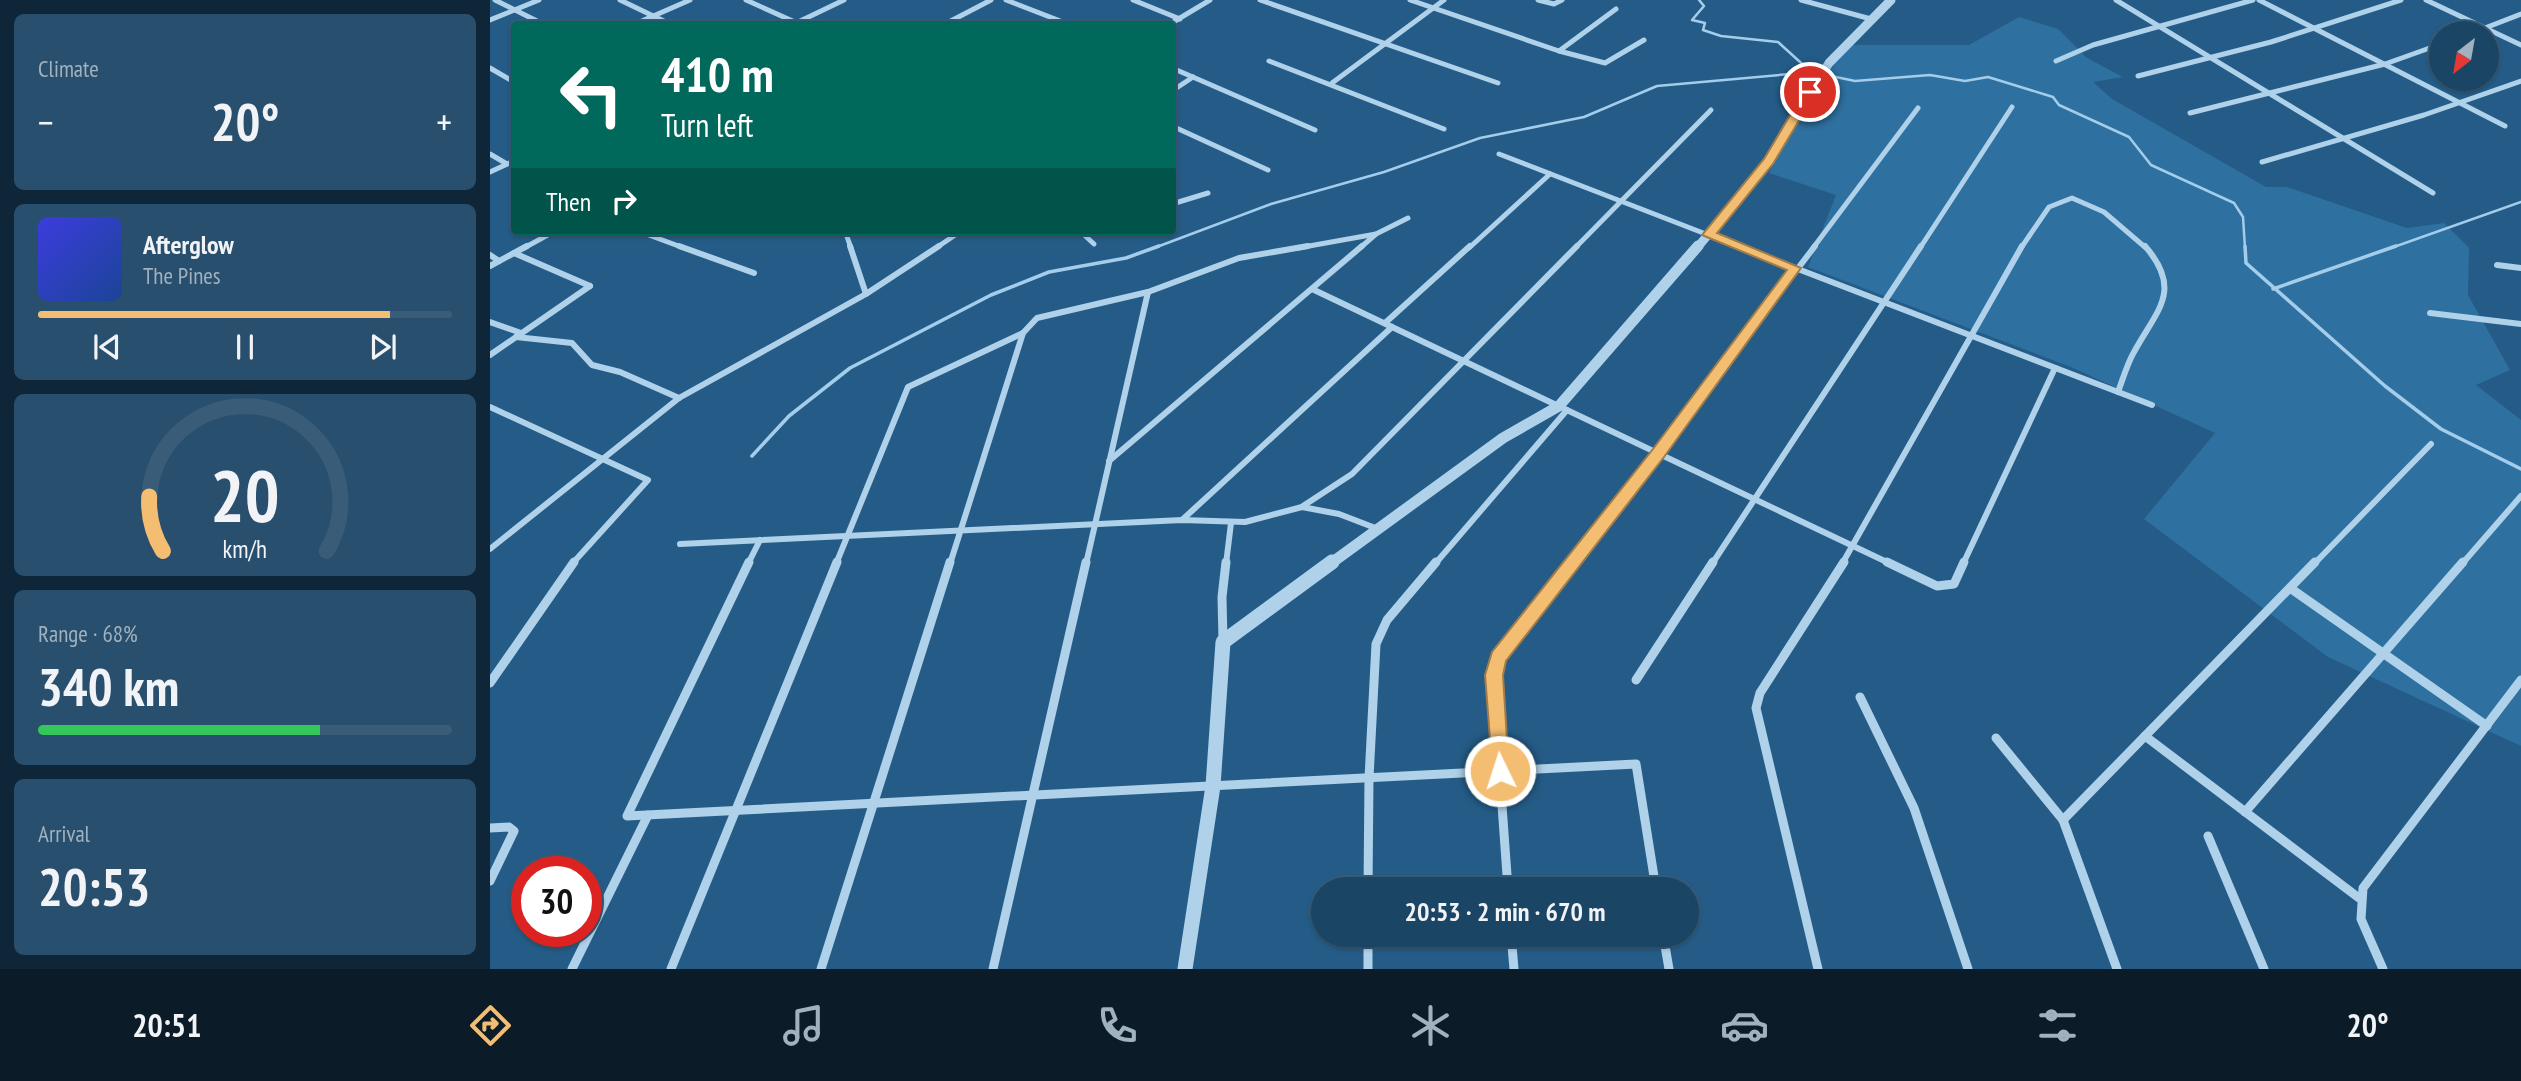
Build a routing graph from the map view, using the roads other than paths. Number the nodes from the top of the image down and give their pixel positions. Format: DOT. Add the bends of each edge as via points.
graph roads {
  1 [pos="495,0"];
  2 [pos="539,0"];
  3 [pos="620,0"];
  4 [pos="690,0"];
  5 [pos="746,0"];
  6 [pos="844,0"];
  7 [pos="991,0"];
  8 [pos="1006,0"];
  9 [pos="1133,0"];
  10 [pos="1210,0"];
  11 [pos="1260,0"];
  12 [pos="1410,0"];
  13 [pos="1444,0"];
  14 [pos="1538,0"];
  15 [pos="1562,0"];
  16 [pos="1801,0"];
  17 [pos="1891,0"];
  18 [pos="2116,0"];
  19 [pos="2253,0"];
  20 [pos="2259,0"];
  21 [pos="2402,0"];
  22 [pos="2426,0"];
  23 [pos="1817,2"];
  24 [pos="1434,8"];
  25 [pos="1616,9"];
  26 [pos="514,10"];
  27 [pos="2521,14"];
  28 [pos="653,16"];
  29 [pos="1180,19"];
  30 [pos="1871,19"];
  31 [pos="490,20"];
  32 [pos="537,21"];
  33 [pos="642,21"];
  34 [pos="664,21"];
  35 [pos="789,21"];
  36 [pos="801,21"];
  37 [pos="951,21"];
  38 [pos="1060,21"];
  39 [pos="1176,21"];
  40 [pos="2471,21"];
  41 [pos="2499,23"];
  42 [pos="2156,27"];
  43 [pos="2317,30"];
  44 [pos="2499,34"];
  45 [pos="1644,40"];
  46 [pos="1385,44"];
  47 [pos="2521,45"];
  48 [pos="2429,48"];
  49 [pos="1559,51"];
  50 [pos="1269,61"];
  51 [pos="2056,61"];
  52 [pos="2211,61"];
  53 [pos="2385,64"];
  54 [pos="490,68"];
  55 [pos="1176,70"];
  56 [pos="2138,76"];
  57 [pos="1193,77"];
  58 [pos="511,78"];
  59 [pos="2521,81"];
  60 [pos="1332,83"];
  61 [pos="1498,83"];
  62 [pos="1176,88"];
  63 [pos="2271,95"];
  64 [pos="2458,103"];
  65 [pos="2012,107"];
  66 [pos="1917,108"];
  67 [pos="1711,110"];
  68 [pos="2190,113"];
  69 [pos="2505,126"];
  70 [pos="1176,129"];
  71 [pos="1444,129"];
  72 [pos="1315,130"];
  73 [pos="2342,137"];
  74 [pos="490,154"];
  75 [pos="1499,154"];
  76 [pos="511,162"];
  77 [pos="2262,162"];
  78 [pos="507,164"];
  79 [pos="1268,170"];
  80 [pos="490,172"];
  81 [pos="1550,174"];
  82 [pos="1208,193"];
  83 [pos="2433,193"];
  84 [pos="1622,201"];
  85 [pos="1176,203"];
  86 [pos="1408,218"];
  87 [pos="1376,234"];
  88 [pos="548,235"];
  89 [pos="649,235"];
  90 [pos="846,235"];
  91 [pos="955,235"];
  92 [pos="1084,235"];
  93 [pos="1709,235"];
  94 [pos="1094,244"];
  95 [pos="514,253"];
  96 [pos="490,255"];
  97 [pos="499,261"];
  98 [pos="490,265"];
  99 [pos="2497,265"];
  100 [pos="1795,268"];
  101 [pos="2521,268"];
  102 [pos="754,273"];
  103 [pos="1312,289"];
  104 [pos="1148,292"];
  105 [pos="866,294"];
  106 [pos="1884,302"];
  107 [pos="2430,313"];
  108 [pos="490,322"];
  109 [pos="2521,324"];
  110 [pos="1389,325"];
  111 [pos="1023,333"];
  112 [pos="518,335"];
  113 [pos="1973,337"];
  114 [pos="490,355"];
  115 [pos="1465,361"];
  116 [pos="2055,368"];
  117 [pos="2118,392"];
  118 [pos="679,398"];
  119 [pos="2152,405"];
  120 [pos="490,407"];
  121 [pos="1563,408"];
  122 [pos="2431,444"];
  123 [pos="1659,453"];
  124 [pos="603,459"];
  125 [pos="1109,461"];
  126 [pos="2521,496"];
  127 [pos="1755,499"];
  128 [pos="1302,507"];
  129 [pos="1182,520"];
  130 [pos="1231,523"];
  131 [pos="1094,524"];
  132 [pos="1378,529"];
  133 [pos="959,531"];
  134 [pos="847,536"];
  135 [pos="760,540"];
  136 [pos="680,544"];
  137 [pos="1854,546"];
  138 [pos="490,549"];
  139 [pos="2290,588"];
  140 [pos="1223,642"];
  141 [pos="2384,653"];
  142 [pos="1636,680"];
  143 [pos="2521,681"];
  144 [pos="490,683"];
  145 [pos="1860,697"];
  146 [pos="2487,726"];
  147 [pos="2145,736"];
  148 [pos="1996,738"];
  149 [pos="1500,771"];
  150 [pos="1369,778"];
  151 [pos="1213,786"];
  152 [pos="1033,795"];
  153 [pos="871,803"];
  154 [pos="736,810"];
  155 [pos="2245,812"];
  156 [pos="648,815"];
  157 [pos="2063,820"];
  158 [pos="490,828"];
  159 [pos="2208,836"];
  160 [pos="1368,877"];
  161 [pos="1507,877"];
  162 [pos="1654,877"];
  163 [pos="490,881"];
  164 [pos="2359,898"];
  165 [pos="1368,947"];
  166 [pos="1512,947"];
  167 [pos="1665,947"];
  168 [pos="572,969"];
  169 [pos="671,969"];
  170 [pos="821,969"];
  171 [pos="993,969"];
  172 [pos="1185,969"];
  173 [pos="1367,969"];
  174 [pos="1514,969"];
  175 [pos="1669,969"];
  176 [pos="1818,969"];
  177 [pos="1968,969"];
  178 [pos="2117,969"];
  179 [pos="2264,969"];
  180 [pos="2383,969"];
  1 -- 26 [label="street"];
  2 -- 26 [label="street"];
  3 -- 28 [label="street"];
  4 -- 28 [label="street"];
  5 -- 35 [label="street"];
  6 -- 36 [label="street"];
  7 -- 37 [label="street"];
  8 -- 38 [label="street"];
  9 -- 29 [label="street"];
  10 -- 29 [label="street"];
  11 -- 46 [label="street"];
  12 -- 24 [label="street"];
  13 -- 24 [label="street"];
  14 -- 15 [label="street" via="1554,4"];
  16 -- 23 [label="street"];
  17 -- 30 [label="street"];
  18 -- 42 [label="street"];
  19 -- 42 [label="street"];
  20 -- 43 [label="street"];
  21 -- 43 [label="street"];
  22 -- 40 [label="street"];
  23 -- 30 [label="street"];
  24 -- 46 [label="street"];
  24 -- 49 [label="street"];
  25 -- 49 [label="street"];
  26 -- 31 [label="street"];
  26 -- 32 [label="street"];
  27 -- 41 [label="street"];
  28 -- 33 [label="street"];
  28 -- 34 [label="street"];
  29 -- 39 [label="street"];
  30 -- 93 [label="street" via="1829,63 1769,161"];
  42 -- 51 [label="street"];
  42 -- 52 [label="street"];
  43 -- 52 [label="street"];
  43 -- 53 [label="street"];
  44 -- 47 [label="street"];
  45 -- 49 [label="street" via="1605,64"];
  46 -- 60 [label="street"];
  46 -- 61 [label="street"];
  48 -- 53 [label="street"];
  50 -- 60 [label="street"];
  52 -- 56 [label="street"];
  52 -- 63 [label="street"];
  53 -- 63 [label="street"];
  53 -- 64 [label="street"];
  54 -- 58 [label="street"];
  55 -- 57 [label="street"];
  57 -- 62 [label="street"];
  57 -- 72 [label="street"];
  59 -- 64 [label="street"];
  60 -- 71 [label="street"];
  63 -- 68 [label="street"];
  63 -- 73 [label="street"];
  64 -- 69 [label="street"];
  64 -- 73 [label="street"];
  65 -- 106 [label="street"];
  66 -- 100 [label="street"];
  67 -- 84 [label="street"];
  70 -- 79 [label="street"];
  73 -- 77 [label="street"];
  73 -- 83 [label="street"];
  74 -- 78 [label="street"];
  75 -- 81 [label="street"];
  76 -- 78 [label="street"];
  78 -- 80 [label="street"];
  81 -- 84 [label="street"];
  81 -- 110 [label="street"];
  82 -- 85 [label="street"];
  84 -- 93 [label="street"];
  84 -- 115 [label="street"];
  86 -- 87 [label="street"];
  87 -- 103 [label="street"];
  87 -- 104 [label="street" via="1238,258"];
  88 -- 95 [label="street"];
  89 -- 102 [label="street"];
  90 -- 105 [label="street"];
  91 -- 105 [label="street"];
  92 -- 94 [label="street"];
  93 -- 100 [label="street"];
  93 -- 121 [label="street"];
  95 -- 97 [label="street"];
  95 -- 112 [label="street" via="590,286"];
  96 -- 97 [label="street"];
  97 -- 98 [label="street"];
  99 -- 101 [label="street"];
  100 -- 106 [label="street"];
  100 -- 123 [label="street"];
  103 -- 110 [label="street"];
  103 -- 125 [label="street"];
  104 -- 111 [label="street" via="1037,318"];
  104 -- 125 [label="street"];
  105 -- 118 [label="street"];
  106 -- 113 [label="street"];
  106 -- 127 [label="street"];
  107 -- 109 [label="street"];
  108 -- 112 [label="street"];
  110 -- 115 [label="street"];
  110 -- 129 [label="street"];
  111 -- 133 [label="street"];
  111 -- 134 [label="street" via="908,387"];
  112 -- 114 [label="street"];
  112 -- 118 [label="street" via="572,343 592,365"];
  113 -- 116 [label="street"];
  113 -- 117 [label="street" via="2041,215 2072,198 2088,202 2134,234 2164,277 2163,304 2135,350"];
  113 -- 137 [label="street"];
  115 -- 121 [label="street"];
  115 -- 128 [label="street" via="1352,474"];
  116 -- 117 [label="street"];
  116 -- 137 [label="street" via="1954,584 1937,586"];
  117 -- 119 [label="street"];
  118 -- 124 [label="street"];
  120 -- 124 [label="street"];
  121 -- 123 [label="street"];
  121 -- 132 [label="street" via="1503,438"];
  121 -- 150 [label="street" via="1387,620 1376,644"];
  122 -- 139 [label="street"];
  123 -- 127 [label="street"];
  123 -- 149 [label="street" via="1498,658 1494,675"];
  124 -- 138 [label="street"];
  124 -- 144 [label="street" via="648,480 574,564"];
  125 -- 131 [label="street"];
  126 -- 141 [label="street"];
  127 -- 137 [label="street"];
  127 -- 142 [label="street"];
  128 -- 130 [label="street"];
  128 -- 132 [label="street" via="1339,514"];
  129 -- 130 [label="street"];
  129 -- 131 [label="street"];
  130 -- 140 [label="street" via="1222,597"];
  131 -- 133 [label="street"];
  131 -- 152 [label="street"];
  132 -- 140 [label="street"];
  133 -- 134 [label="street"];
  133 -- 153 [label="street"];
  134 -- 135 [label="street"];
  134 -- 154 [label="street"];
  135 -- 136 [label="street"];
  135 -- 156 [label="street" via="628,816"];
  137 -- 176 [label="street" via="1760,693 1756,708"];
  139 -- 141 [label="street"];
  139 -- 147 [label="street"];
  140 -- 151 [label="street"];
  141 -- 146 [label="street"];
  141 -- 155 [label="street"];
  143 -- 146 [label="street"];
  145 -- 177 [label="street" via="1914,808"];
  146 -- 164 [label="street"];
  147 -- 155 [label="street"];
  147 -- 157 [label="street"];
  148 -- 157 [label="street"];
  149 -- 150 [label="street"];
  149 -- 161 [label="street"];
  149 -- 162 [label="street" via="1636,764"];
  150 -- 151 [label="street"];
  150 -- 160 [label="street"];
  151 -- 152 [label="street"];
  151 -- 172 [label="street"];
  152 -- 153 [label="street"];
  152 -- 171 [label="street"];
  153 -- 154 [label="street"];
  153 -- 170 [label="street"];
  154 -- 156 [label="street"];
  154 -- 169 [label="street"];
  155 -- 164 [label="street"];
  156 -- 168 [label="street"];
  157 -- 178 [label="street"];
  158 -- 163 [label="street" via="514,831"];
  159 -- 179 [label="street"];
  164 -- 180 [label="street" via="2365,933"];
  165 -- 173 [label="street"];
  166 -- 174 [label="street"];
  167 -- 175 [label="street"];
}
